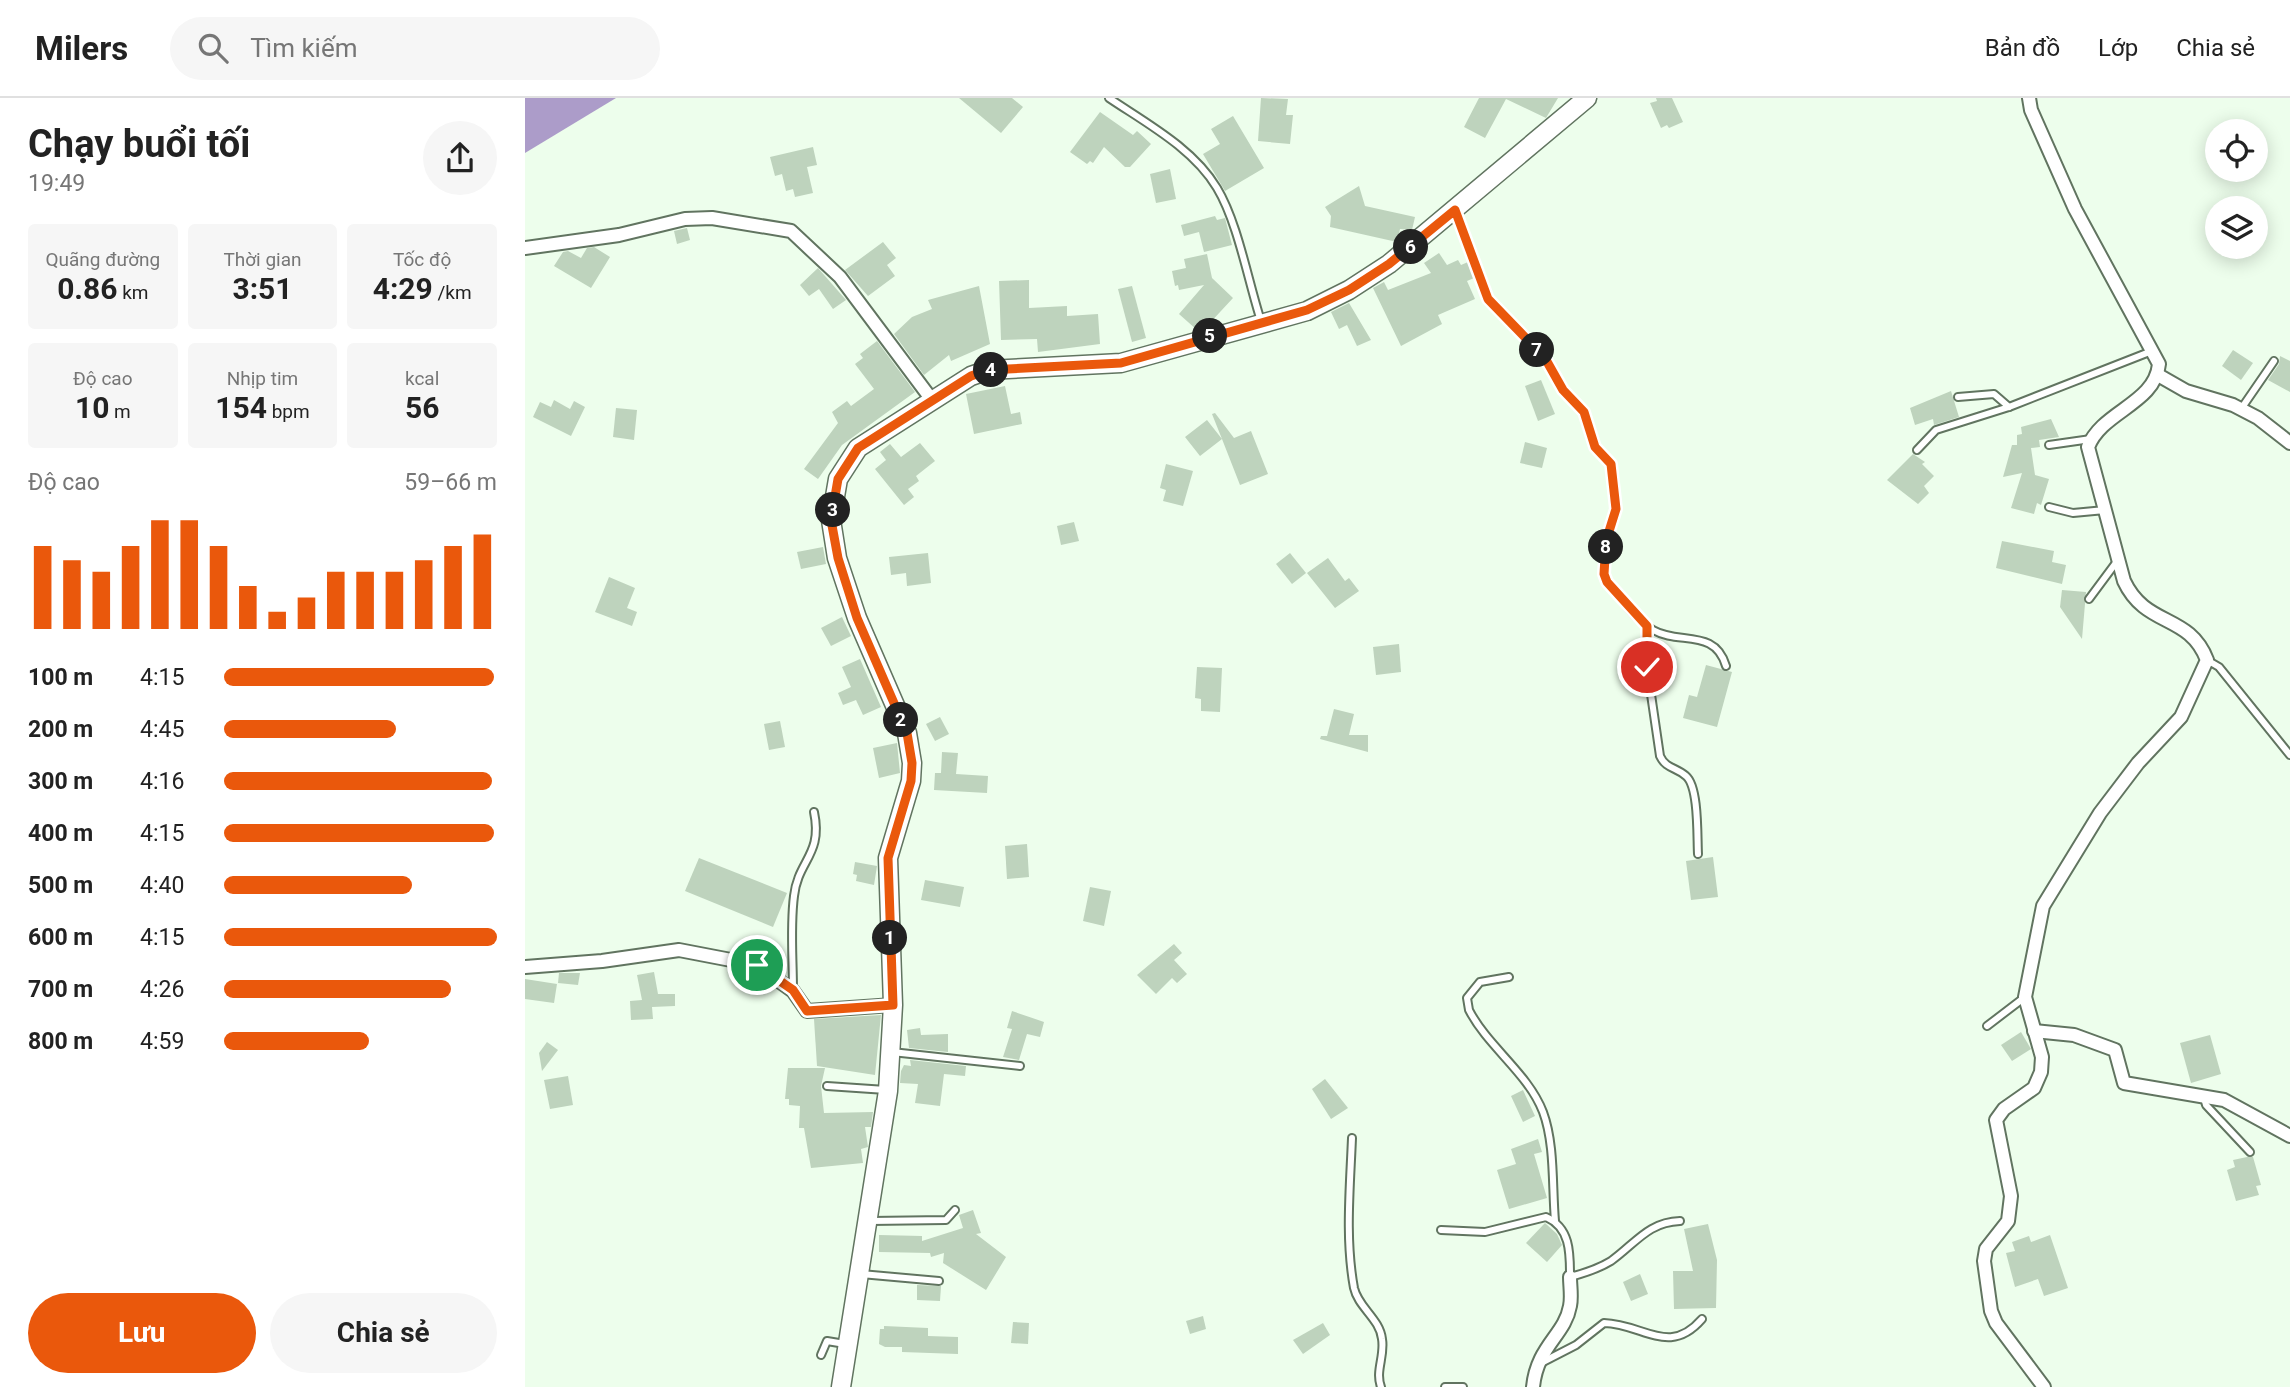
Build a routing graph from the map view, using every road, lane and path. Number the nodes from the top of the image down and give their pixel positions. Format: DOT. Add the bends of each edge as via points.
graph roads {
  1 [pos="1109,98"];
  2 [pos="1587,98"];
  3 [pos="2029,98"];
  4 [pos="1455,210"];
  5 [pos="525,248"];
  6 [pos="1261,321"];
  7 [pos="2152,351"];
  8 [pos="2274,361"];
  9 [pos="2158,375"];
  10 [pos="1958,397"];
  11 [pos="933,400"];
  12 [pos="2009,407"];
  13 [pos="2241,409"];
  14 [pos="2091,439"];
  15 [pos="2290,443"];
  16 [pos="2049,445"];
  17 [pos="1917,450"];
  18 [pos="2049,507"];
  19 [pos="2105,510"];
  20 [pos="2119,559"];
  21 [pos="2089,599"];
  22 [pos="1647,626"];
  23 [pos="2207,660"];
  24 [pos="1726,666"];
  25 [pos="2290,755"];
  26 [pos="814,812"];
  27 [pos="1698,854"];
  28 [pos="525,967"];
  29 [pos="1509,977"];
  30 [pos="793,990"];
  31 [pos="2025,997"];
  32 [pos="893,1005"];
  33 [pos="1987,1026"];
  34 [pos="2034,1031"];
  35 [pos="890,1052"];
  36 [pos="1020,1066"];
  37 [pos="827,1086"];
  38 [pos="888,1091"];
  39 [pos="2204,1098"];
  40 [pos="2290,1136"];
  41 [pos="1352,1138"];
  42 [pos="2250,1152"];
  43 [pos="955,1210"];
  44 [pos="869,1220"];
  45 [pos="1555,1221"];
  46 [pos="1680,1221"];
  47 [pos="1441,1230"];
  48 [pos="861,1274"];
  49 [pos="1570,1277"];
  50 [pos="939,1281"];
  51 [pos="1702,1319"];
  52 [pos="847,1345"];
  53 [pos="821,1355"];
  54 [pos="1536,1366"];
  55 [pos="841,1387"];
  56 [pos="1381,1387"];
  57 [pos="1445,1387"];
  58 [pos="1463,1387"];
  59 [pos="1533,1387"];
  60 [pos="2044,1387"];
  1 -- 6 [label="lane" via="1183,149 1216,186 1232,218"];
  2 -- 4 [label="street"];
  3 -- 7 [label="street" via="2075,209"];
  4 -- 6 [label="street" via="1349,290 1307,310"];
  4 -- 22 [label="lane" via="1488,299 1545,358 1563,390 1584,412 1595,447 1611,464 1616,509 1606,541 1604,574"];
  5 -- 11 [label="street" via="619,235 685,219 712,218 792,231 840,277"];
  6 -- 11 [label="street" via="1121,363 988,370"];
  7 -- 9 [label="street" via="2159,364"];
  7 -- 12 [label="lane"];
  8 -- 13 [label="lane"];
  9 -- 13 [label="street" via="2186,391"];
  9 -- 14 [label="street" via="2154,386 2098,428"];
  10 -- 12 [label="lane" via="1994,394"];
  11 -- 32 [label="street" via="858,448 838,479 831,520 857,618 907,733 911,755 911,781 888,858"];
  12 -- 17 [label="lane" via="1936,430"];
  13 -- 15 [label="street"];
  14 -- 16 [label="lane"];
  14 -- 19 [label="street" via="2089,456"];
  18 -- 19 [label="lane" via="2073,513"];
  19 -- 20 [label="street"];
  20 -- 21 [label="lane"];
  20 -- 23 [label="street" via="2132,598 2144,610 2183,628 2201,645"];
  22 -- 24 [label="lane" via="1655,632 1707,642"];
  22 -- 27 [label="lane" via="1647,667 1660,756 1664,765 1693,785"];
  23 -- 25 [label="lane" via="2219,667"];
  23 -- 31 [label="street" via="2181,717 2100,813 2043,906"];
  26 -- 30 [label="lane" via="815,847 794,893"];
  28 -- 30 [label="street" via="679,950 757,965"];
  29 -- 45 [label="lane" via="1480,982 1467,999 1469,1010 1543,1112"];
  30 -- 32 [label="street" via="807,1011"];
  31 -- 33 [label="lane"];
  31 -- 34 [label="street"];
  32 -- 35 [label="street"];
  34 -- 39 [label="street" via="2074,1035 2115,1050 2125,1083"];
  34 -- 60 [label="street" via="2042,1057 2041,1072 2034,1088 1996,1120 2011,1196 2008,1221 1986,1249 1984,1261 1996,1322"];
  35 -- 36 [label="lane"];
  35 -- 38 [label="street"];
  37 -- 38 [label="lane"];
  38 -- 44 [label="street"];
  39 -- 40 [label="street" via="2224,1100"];
  39 -- 42 [label="lane"];
  41 -- 56 [label="lane" via="1349,1246 1355,1292 1383,1341"];
  43 -- 44 [label="lane" via="946,1220"];
  44 -- 48 [label="street"];
  45 -- 47 [label="lane" via="1533,1218 1485,1232"];
  45 -- 49 [label="lane" via="1569,1247"];
  46 -- 49 [label="lane" via="1662,1222 1612,1260"];
  48 -- 50 [label="lane"];
  48 -- 52 [label="street"];
  49 -- 54 [label="street" via="1565,1321"];
  51 -- 54 [label="lane" via="1691,1332 1664,1338 1604,1323 1576,1345"];
  52 -- 53 [label="lane" via="827,1341"];
  52 -- 55 [label="street"];
  54 -- 59 [label="street"];
  57 -- 58 [label="lane"];
}
